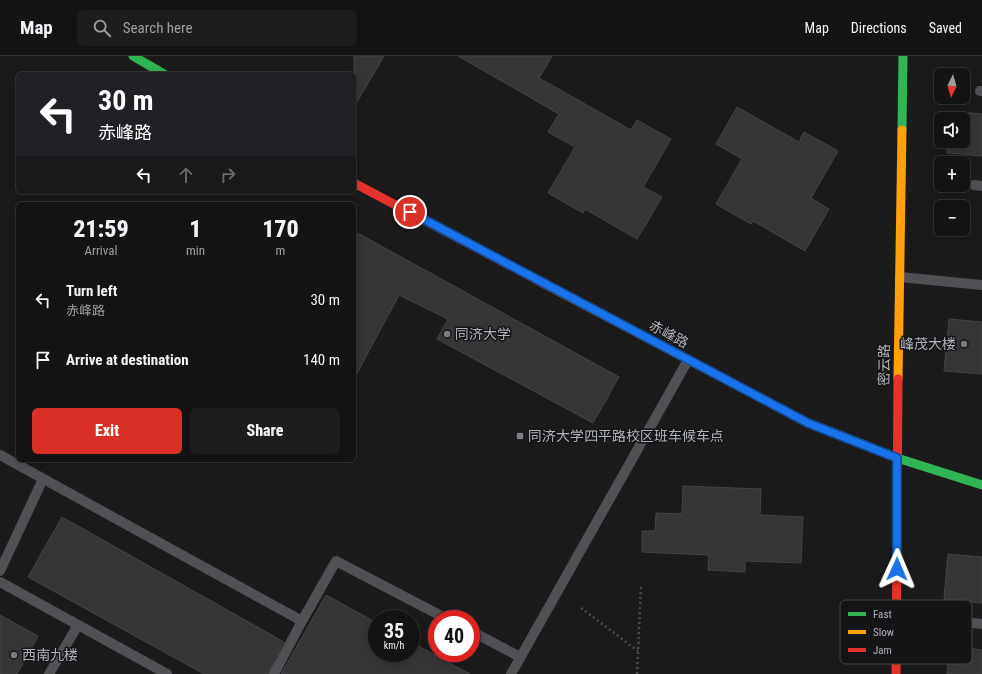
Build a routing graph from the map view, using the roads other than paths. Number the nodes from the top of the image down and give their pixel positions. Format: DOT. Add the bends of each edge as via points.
graph roads {
  1 [pos="133,56"];
  2 [pos="903,56"];
  3 [pos="161,72"];
  4 [pos="356,184"];
  5 [pos="900,277"];
  6 [pos="982,284"];
  7 [pos="688,360"];
  8 [pos="0,455"];
  9 [pos="897,458"];
  10 [pos="43,479"];
  11 [pos="982,485"];
  12 [pos="0,571"];
  13 [pos="0,582"];
  14 [pos="896,600"];
  15 [pos="430,610"];
  16 [pos="302,621"];
  17 [pos="972,623"];
  18 [pos="982,624"];
  19 [pos="78,625"];
  20 [pos="480,637"];
  21 [pos="520,657"];
  22 [pos="896,664"];
  23 [pos="49,674"];
  24 [pos="167,674"];
  25 [pos="274,674"];
  26 [pos="511,674"];
  27 [pos="896,674"];
  1 -- 3 [label="street"];
  2 -- 5 [label="street, 密云路"];
  4 -- 7 [label="street, 赤峰路"];
  5 -- 6 [label="lane"];
  5 -- 9 [label="street, 密云路"];
  7 -- 9 [label="street, 赤峰路" via="808,423"];
  7 -- 21 [label="lane"];
  8 -- 10 [label="lane"];
  9 -- 11 [label="street, 赤峰路"];
  9 -- 14 [label="street, 密云路"];
  10 -- 12 [label="lane"];
  10 -- 16 [label="lane"];
  13 -- 19 [label="lane"];
  15 -- 16 [label="lane" via="336,561"];
  16 -- 25 [label="lane"];
  17 -- 18 [label="lane"];
  19 -- 23 [label="lane"];
  19 -- 24 [label="lane"];
  20 -- 21 [label="lane"];
  21 -- 26 [label="lane"];
  22 -- 27 [label="street, 密云路"];
}
